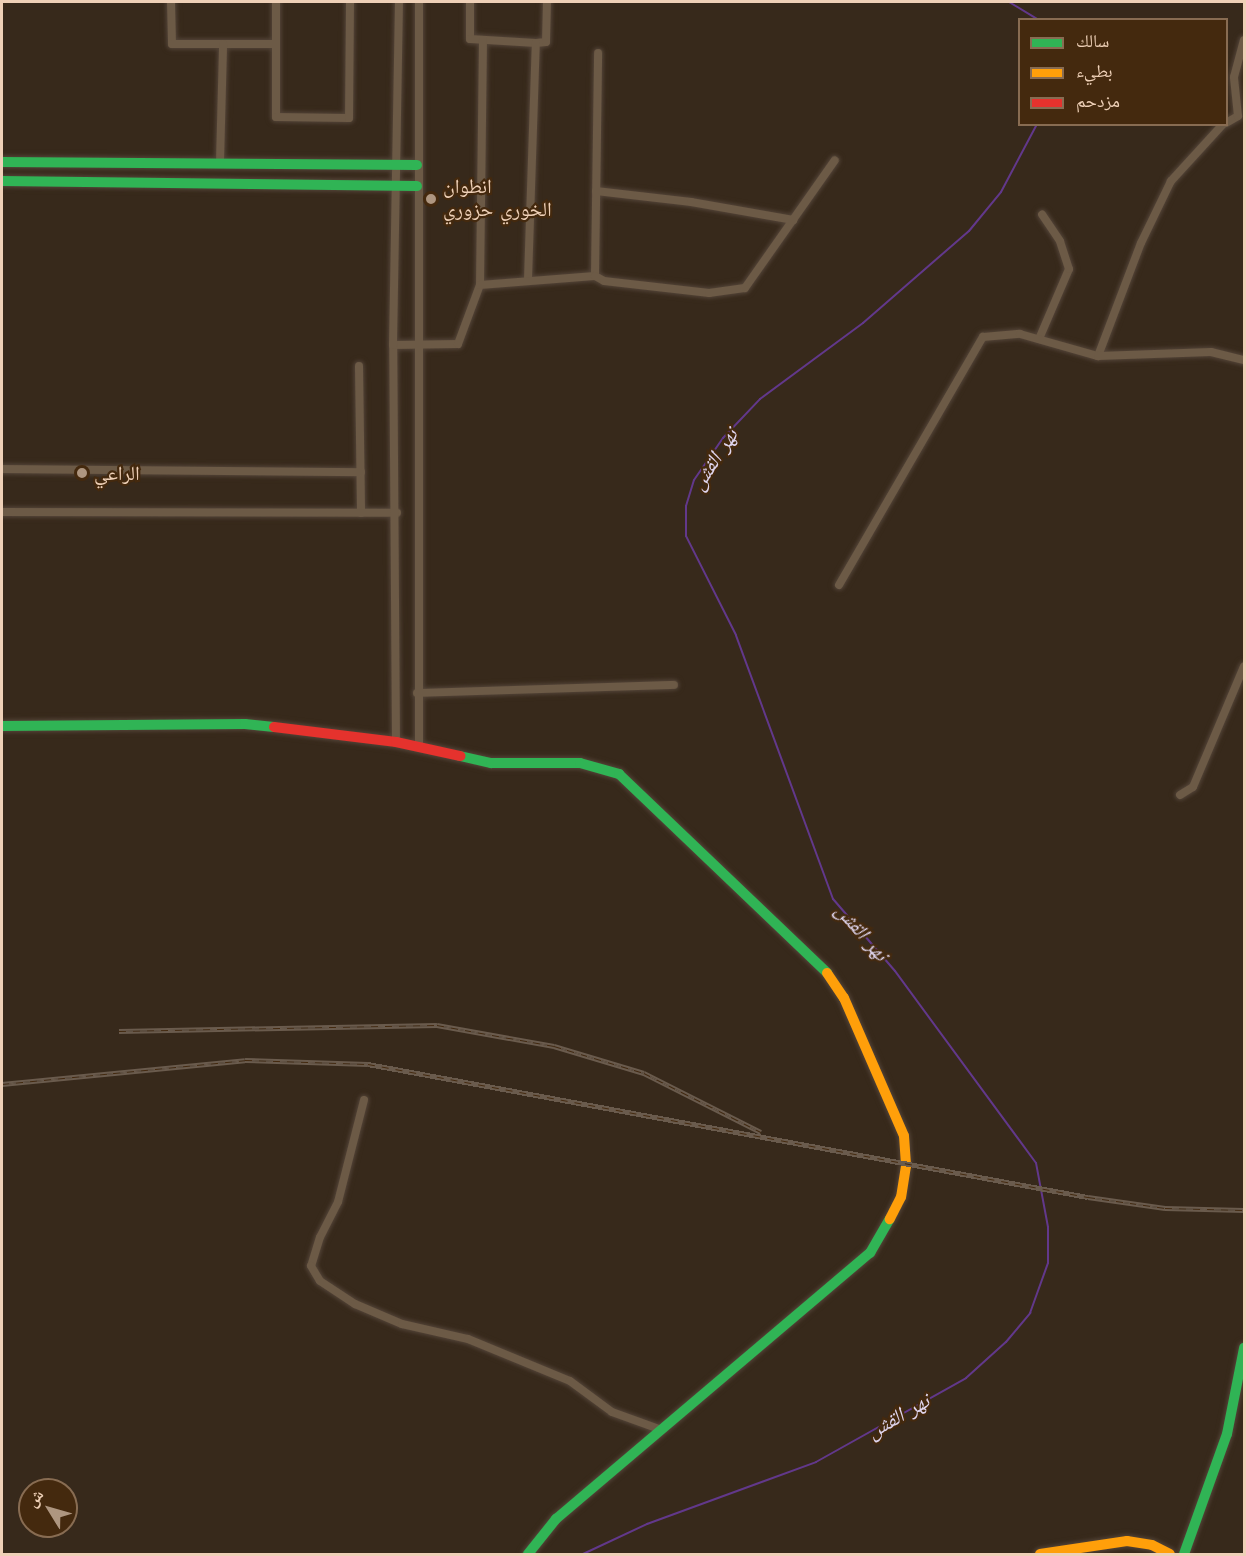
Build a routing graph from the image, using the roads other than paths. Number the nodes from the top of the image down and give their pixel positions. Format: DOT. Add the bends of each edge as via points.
graph roads {
  1 [pos="171,2"];
  2 [pos="276,2"];
  3 [pos="350,2"];
  4 [pos="399,2"];
  5 [pos="419,2"];
  6 [pos="470,2"];
  7 [pos="547,2"];
  8 [pos="483,40"];
  9 [pos="1245,40"];
  10 [pos="536,43"];
  11 [pos="223,44"];
  12 [pos="276,44"];
  13 [pos="598,53"];
  14 [pos="1228,122"];
  15 [pos="1223,126"];
  16 [pos="835,160"];
  17 [pos="2,162"];
  18 [pos="220,162"];
  19 [pos="396,165"];
  20 [pos="417,165"];
  21 [pos="2,181"];
  22 [pos="417,186"];
  23 [pos="396,187"];
  24 [pos="596,190"];
  25 [pos="1042,214"];
  26 [pos="793,220"];
  27 [pos="595,276"];
  28 [pos="528,279"];
  29 [pos="480,285"];
  30 [pos="1039,339"];
  31 [pos="420,344"];
  32 [pos="393,345"];
  33 [pos="1098,356"];
  34 [pos="1245,360"];
  35 [pos="359,366"];
  36 [pos="2,469"];
  37 [pos="361,472"];
  38 [pos="2,512"];
  39 [pos="361,513"];
  40 [pos="397,513"];
  41 [pos="839,585"];
  42 [pos="1245,666"];
  43 [pos="674,685"];
  44 [pos="417,693"];
  45 [pos="2,726"];
  46 [pos="396,742"];
  47 [pos="418,746"];
  48 [pos="1180,795"];
  49 [pos="364,1100"];
  50 [pos="1245,1348"];
  51 [pos="659,1429"];
  52 [pos="528,1554"];
  53 [pos="1040,1554"];
  54 [pos="1170,1554"];
  55 [pos="1184,1554"];
  1 -- 11 [label="street" via="172,44"];
  2 -- 12 [label="street"];
  3 -- 12 [label="street" via="349,118 276,117"];
  4 -- 19 [label="street"];
  5 -- 20 [label="street"];
  6 -- 8 [label="street" via="470,39"];
  7 -- 10 [label="street" via="546,42"];
  8 -- 10 [label="street"];
  8 -- 29 [label="street"];
  9 -- 14 [label="street" via="1234,77 1238,116"];
  10 -- 28 [label="street"];
  11 -- 12 [label="street"];
  11 -- 18 [label="street"];
  13 -- 24 [label="street"];
  15 -- 33 [label="street" via="1171,181 1141,243"];
  16 -- 26 [label="street"];
  17 -- 18 [label="street"];
  18 -- 19 [label="street"];
  19 -- 20 [label="street"];
  19 -- 23 [label="street"];
  20 -- 22 [label="street"];
  21 -- 23 [label="street"];
  22 -- 23 [label="street"];
  22 -- 31 [label="street"];
  23 -- 32 [label="street"];
  24 -- 26 [label="street"];
  24 -- 27 [label="street"];
  25 -- 30 [label="street" via="1060,241 1069,269"];
  26 -- 27 [label="street" via="745,288 710,293 604,281"];
  27 -- 28 [label="street"];
  28 -- 29 [label="street"];
  29 -- 31 [label="street" via="458,344"];
  30 -- 33 [label="street"];
  30 -- 41 [label="street" via="1020,334 984,337"];
  31 -- 32 [label="street"];
  31 -- 44 [label="street"];
  32 -- 40 [label="street"];
  33 -- 34 [label="street" via="1211,352"];
  35 -- 37 [label="street"];
  36 -- 37 [label="street"];
  37 -- 39 [label="street"];
  38 -- 39 [label="street"];
  39 -- 40 [label="street"];
  40 -- 46 [label="street"];
  42 -- 48 [label="street" via="1193,788"];
  43 -- 44 [label="street"];
  44 -- 47 [label="street"];
  45 -- 46 [label="street" via="245,724"];
  46 -- 47 [label="street"];
  47 -- 51 [label="street" via="491,763 580,763 619,774 821,964 844,998 904,1136 906,1166 901,1197 870,1253"];
  49 -- 51 [label="street" via="338,1202 311,1266 320,1281 355,1304 402,1324 468,1339 570,1381 612,1412"];
  50 -- 55 [label="street" via="1227,1434"];
  51 -- 52 [label="street" via="556,1519"];
  53 -- 54 [label="street" via="1127,1541 1152,1545"];
}
